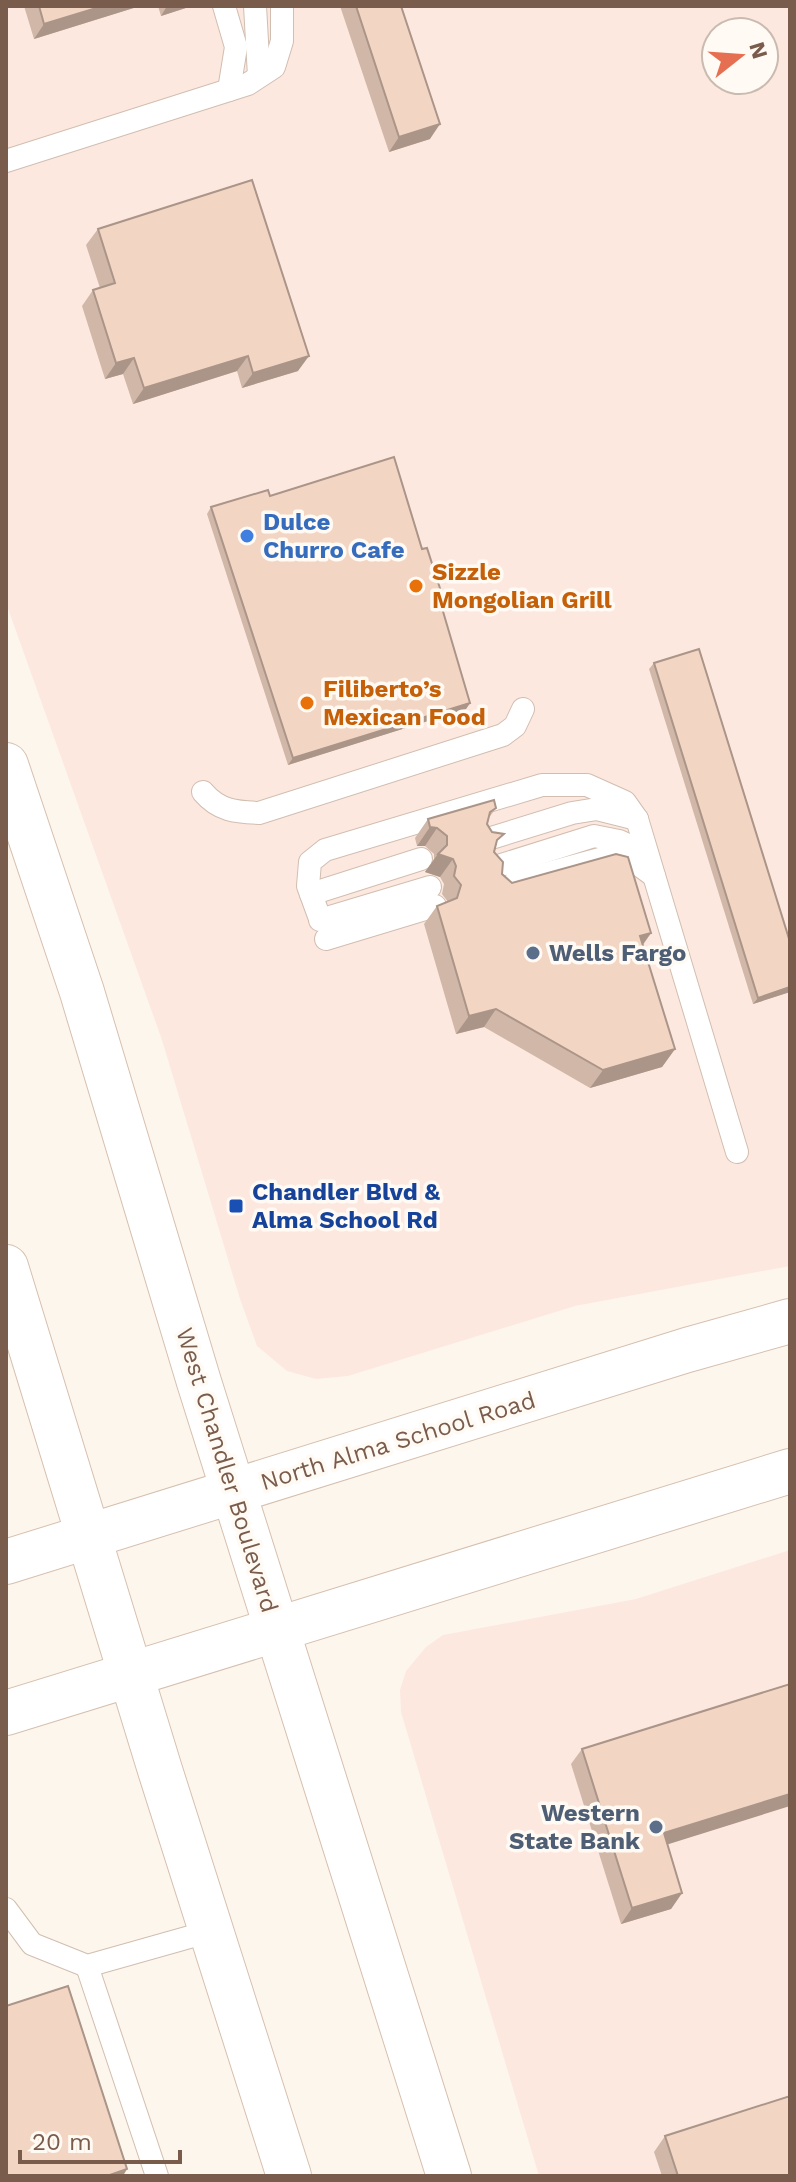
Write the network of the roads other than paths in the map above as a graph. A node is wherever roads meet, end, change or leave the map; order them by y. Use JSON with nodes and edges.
{"nodes":[{"id":1,"x":224,"y":6,"type":"edge"},
{"id":2,"x":255,"y":6,"type":"edge"},
{"id":3,"x":282,"y":6,"type":"edge"},
{"id":4,"x":259,"y":76,"type":"junction"},
{"id":5,"x":229,"y":90,"type":"junction"},
{"id":6,"x":6,"y":161,"type":"edge"},
{"id":7,"x":523,"y":709,"type":"dead end"},
{"id":8,"x":6,"y":765,"type":"edge"},
{"id":9,"x":203,"y":792,"type":"dead end"},
{"id":10,"x":637,"y":819,"type":"junction"},
{"id":11,"x":488,"y":839,"type":"edge"},
{"id":12,"x":647,"y":854,"type":"junction"},
{"id":13,"x":421,"y":859,"type":"dead end"},
{"id":14,"x":654,"y":876,"type":"junction"},
{"id":15,"x":311,"y":894,"type":"junction"},
{"id":16,"x":432,"y":896,"type":"dead end"},
{"id":17,"x":737,"y":1152,"type":"dead end"},
{"id":18,"x":6,"y":1267,"type":"edge"},
{"id":19,"x":790,"y":1321,"type":"edge"},
{"id":20,"x":790,"y":1471,"type":"edge"},
{"id":21,"x":234,"y":1492,"type":"junction"},
{"id":22,"x":87,"y":1536,"type":"junction"},
{"id":23,"x":6,"y":1562,"type":"edge"},
{"id":24,"x":276,"y":1628,"type":"junction"},
{"id":25,"x":130,"y":1673,"type":"junction"},
{"id":26,"x":6,"y":1713,"type":"edge"},
{"id":27,"x":6,"y":1909,"type":"edge"},
{"id":28,"x":211,"y":1931,"type":"junction"},
{"id":29,"x":87,"y":1966,"type":"junction"},
{"id":30,"x":157,"y":2176,"type":"edge"},
{"id":31,"x":289,"y":2176,"type":"edge"},
{"id":32,"x":449,"y":2176,"type":"edge"}],
"edges":[{"from":1,"to":5,"type":"lane"},
{"from":2,"to":4,"type":"lane"},
{"from":3,"to":4,"type":"lane"},
{"from":4,"to":5,"type":"lane"},
{"from":5,"to":6,"type":"lane"},
{"from":7,"to":9,"type":"lane"},
{"from":8,"to":21,"type":"main road","name":"West Chandler Boulevard"},
{"from":10,"to":11,"type":"lane"},
{"from":10,"to":12,"type":"lane"},
{"from":10,"to":15,"type":"lane"},
{"from":12,"to":14,"type":"lane"},
{"from":12,"to":14,"type":"lane"},
{"from":13,"to":15,"type":"lane"},
{"from":14,"to":17,"type":"lane"},
{"from":15,"to":16,"type":"lane"},
{"from":18,"to":22,"type":"main road"},
{"from":19,"to":21,"type":"main road","name":"North Alma School Road"},
{"from":20,"to":24,"type":"main road"},
{"from":21,"to":22,"type":"main road","name":"North Alma School Road"},
{"from":21,"to":24,"type":"main road","name":"West Chandler Boulevard"},
{"from":22,"to":23,"type":"main road","name":"North Alma School Road"},
{"from":22,"to":25,"type":"main road"},
{"from":24,"to":25,"type":"main road"},
{"from":24,"to":32,"type":"main road","name":"West Chandler Boulevard"},
{"from":25,"to":26,"type":"main road"},
{"from":25,"to":28,"type":"main road"},
{"from":27,"to":29,"type":"lane"},
{"from":28,"to":29,"type":"lane"},
{"from":28,"to":31,"type":"main road"},
{"from":29,"to":30,"type":"lane"}]}
